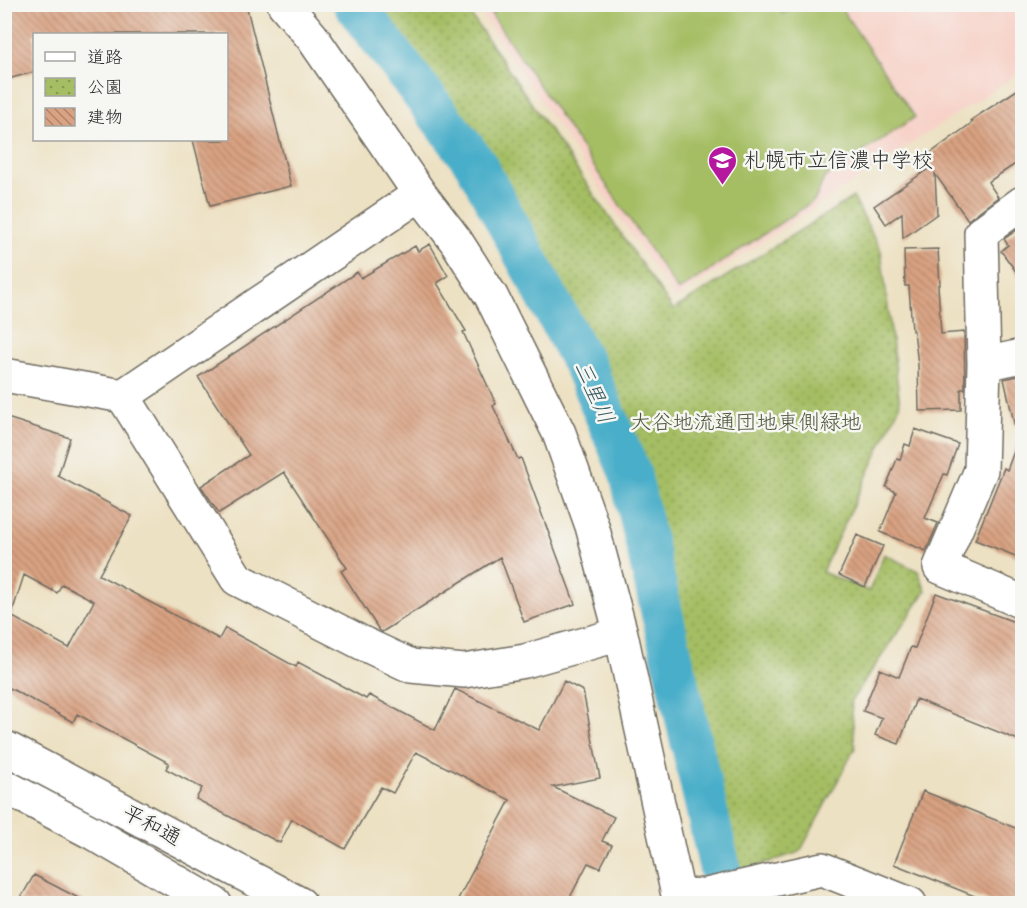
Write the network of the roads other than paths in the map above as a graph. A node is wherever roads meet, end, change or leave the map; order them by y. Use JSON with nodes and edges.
{"nodes":[{"id":1,"x":284,"y":4,"type":"edge"},
{"id":2,"x":420,"y":194,"type":"junction"},
{"id":3,"x":1023,"y":203,"type":"edge"},
{"id":4,"x":1023,"y":356,"type":"edge"},
{"id":5,"x":984,"y":364,"type":"junction"},
{"id":6,"x":4,"y":375,"type":"edge"},
{"id":7,"x":123,"y":396,"type":"junction"},
{"id":8,"x":1023,"y":602,"type":"edge"},
{"id":9,"x":621,"y":634,"type":"junction"},
{"id":10,"x":4,"y":747,"type":"edge"},
{"id":11,"x":4,"y":786,"type":"edge"},
{"id":12,"x":689,"y":898,"type":"edge"},
{"id":13,"x":288,"y":901,"type":"edge"},
{"id":14,"x":215,"y":903,"type":"edge"},
{"id":15,"x":910,"y":903,"type":"edge"}],
"edges":[{"from":1,"to":2,"type":"street"},
{"from":2,"to":7,"type":"street"},
{"from":2,"to":9,"type":"street"},
{"from":3,"to":5,"type":"street"},
{"from":4,"to":5,"type":"street"},
{"from":5,"to":8,"type":"street"},
{"from":6,"to":7,"type":"street"},
{"from":7,"to":9,"type":"street"},
{"from":9,"to":12,"type":"street"},
{"from":10,"to":13,"type":"street","name":"平和通"},
{"from":11,"to":14,"type":"street","name":"平和通"},
{"from":12,"to":15,"type":"street"}]}
